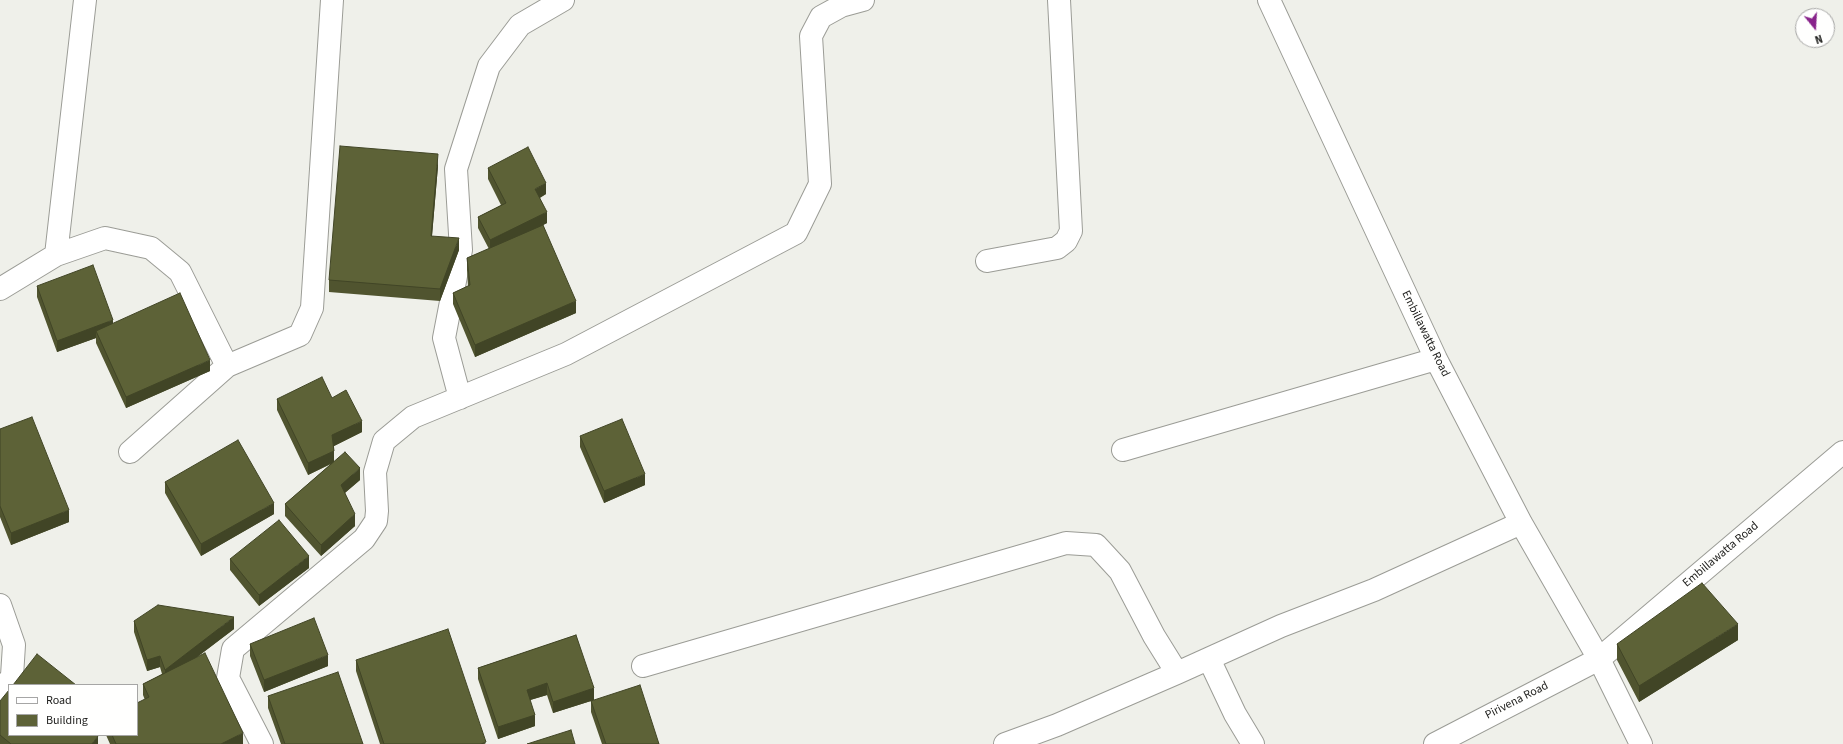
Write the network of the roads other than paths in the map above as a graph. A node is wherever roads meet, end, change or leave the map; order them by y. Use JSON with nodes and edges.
{"nodes":[{"id":1,"x":85,"y":0,"type":"edge"},
{"id":2,"x":332,"y":0,"type":"edge"},
{"id":3,"x":563,"y":0,"type":"edge"},
{"id":4,"x":863,"y":0,"type":"edge"},
{"id":5,"x":1059,"y":0,"type":"edge"},
{"id":6,"x":1269,"y":0,"type":"edge"},
{"id":7,"x":56,"y":255,"type":"junction"},
{"id":8,"x":987,"y":261,"type":"dead end"},
{"id":9,"x":0,"y":289,"type":"edge"},
{"id":10,"x":1436,"y":359,"type":"junction"},
{"id":11,"x":227,"y":366,"type":"junction"},
{"id":12,"x":460,"y":398,"type":"junction"},
{"id":13,"x":1123,"y":450,"type":"dead end"},
{"id":14,"x":130,"y":452,"type":"dead end"},
{"id":15,"x":1843,"y":452,"type":"edge"},
{"id":16,"x":1521,"y":523,"type":"junction"},
{"id":17,"x":0,"y":605,"type":"edge"},
{"id":18,"x":1209,"y":659,"type":"junction"},
{"id":19,"x":1599,"y":659,"type":"junction"},
{"id":20,"x":643,"y":666,"type":"dead end"},
{"id":21,"x":1177,"y":673,"type":"junction"},
{"id":22,"x":0,"y":694,"type":"edge"},
{"id":23,"x":262,"y":744,"type":"edge"},
{"id":24,"x":1004,"y":744,"type":"edge"},
{"id":25,"x":1253,"y":744,"type":"edge"},
{"id":26,"x":1435,"y":744,"type":"edge"},
{"id":27,"x":1641,"y":744,"type":"edge"}],
"edges":[{"from":1,"to":7,"type":"street"},
{"from":2,"to":11,"type":"street"},
{"from":3,"to":12,"type":"street"},
{"from":4,"to":12,"type":"street"},
{"from":5,"to":8,"type":"street"},
{"from":6,"to":10,"type":"street","name":"Embillawatta Road"},
{"from":7,"to":9,"type":"street"},
{"from":7,"to":11,"type":"street"},
{"from":10,"to":13,"type":"street"},
{"from":10,"to":16,"type":"street","name":"Embillawatta Road"},
{"from":11,"to":14,"type":"street"},
{"from":12,"to":23,"type":"street"},
{"from":15,"to":19,"type":"street","name":"Embillawatta Road"},
{"from":16,"to":18,"type":"street"},
{"from":16,"to":19,"type":"street","name":"Embillawatta Road"},
{"from":17,"to":22,"type":"street"},
{"from":18,"to":21,"type":"street"},
{"from":18,"to":25,"type":"street"},
{"from":19,"to":26,"type":"street","name":"Pirivena Road"},
{"from":19,"to":27,"type":"street","name":"Embillawatta Road"},
{"from":20,"to":21,"type":"street"},
{"from":21,"to":24,"type":"street"}]}
